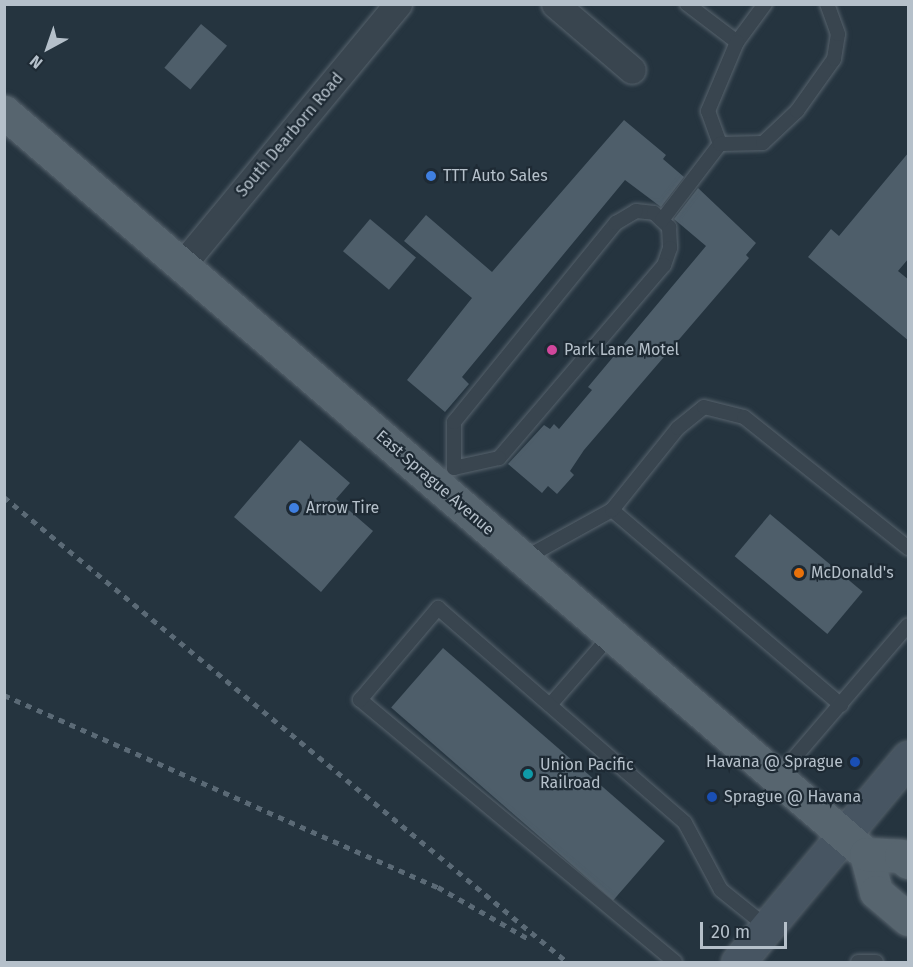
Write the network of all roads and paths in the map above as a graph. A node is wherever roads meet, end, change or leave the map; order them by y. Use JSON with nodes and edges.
{"nodes":[{"id":1,"x":398,"y":4,"type":"edge"},
{"id":2,"x":555,"y":4,"type":"edge"},
{"id":3,"x":687,"y":4,"type":"edge"},
{"id":4,"x":765,"y":4,"type":"edge"},
{"id":5,"x":827,"y":4,"type":"edge"},
{"id":6,"x":737,"y":42,"type":"junction"},
{"id":7,"x":632,"y":70,"type":"dead end"},
{"id":8,"x":4,"y":112,"type":"edge"},
{"id":9,"x":720,"y":144,"type":"junction"},
{"id":10,"x":662,"y":220,"type":"junction"},
{"id":11,"x":182,"y":265,"type":"junction"},
{"id":12,"x":446,"y":478,"type":"junction"},
{"id":13,"x":612,"y":510,"type":"junction"},
{"id":14,"x":909,"y":548,"type":"edge"},
{"id":15,"x":523,"y":559,"type":"junction"},
{"id":16,"x":909,"y":625,"type":"edge"},
{"id":17,"x":611,"y":635,"type":"junction"},
{"id":18,"x":550,"y":705,"type":"junction"},
{"id":19,"x":841,"y":705,"type":"junction"},
{"id":20,"x":909,"y":758,"type":"edge"},
{"id":21,"x":777,"y":778,"type":"junction"},
{"id":22,"x":855,"y":844,"type":"junction"},
{"id":23,"x":909,"y":862,"type":"edge"},
{"id":24,"x":909,"y":919,"type":"edge"},
{"id":25,"x":767,"y":927,"type":"junction"},
{"id":26,"x":675,"y":963,"type":"edge"},
{"id":27,"x":738,"y":963,"type":"edge"},
{"id":28,"x":858,"y":963,"type":"edge"},
{"id":29,"x":876,"y":963,"type":"edge"}],
"edges":[{"from":1,"to":11,"type":"street","name":"South Dearborn Road"},
{"from":2,"to":7,"type":"street"},
{"from":3,"to":6,"type":"lane"},
{"from":4,"to":6,"type":"lane"},
{"from":5,"to":9,"type":"lane"},
{"from":6,"to":9,"type":"lane"},
{"from":8,"to":11,"type":"main road","name":"East Sprague Avenue"},
{"from":9,"to":10,"type":"lane"},
{"from":10,"to":12,"type":"lane"},
{"from":10,"to":12,"type":"lane"},
{"from":11,"to":12,"type":"main road","name":"East Sprague Avenue"},
{"from":12,"to":15,"type":"main road","name":"East Sprague Avenue"},
{"from":13,"to":14,"type":"lane"},
{"from":13,"to":15,"type":"lane"},
{"from":13,"to":19,"type":"lane"},
{"from":15,"to":17,"type":"main road","name":"East Sprague Avenue"},
{"from":16,"to":19,"type":"lane"},
{"from":17,"to":18,"type":"lane"},
{"from":17,"to":21,"type":"main road","name":"East Sprague Avenue"},
{"from":18,"to":25,"type":"lane"},
{"from":18,"to":26,"type":"lane"},
{"from":19,"to":21,"type":"lane"},
{"from":20,"to":22,"type":"street"},
{"from":21,"to":22,"type":"main road","name":"East Sprague Avenue"},
{"from":22,"to":23,"type":"main road"},
{"from":22,"to":24,"type":"main road"},
{"from":22,"to":25,"type":"street"},
{"from":25,"to":27,"type":"street"},
{"from":28,"to":29,"type":"lane"}]}
